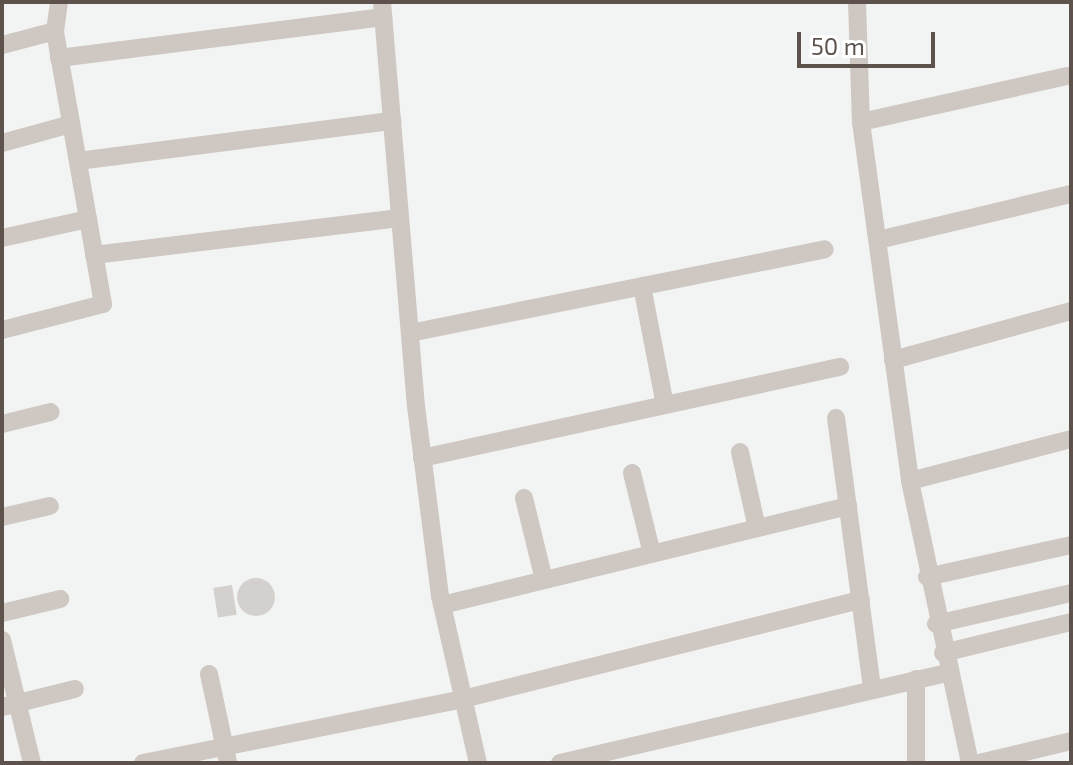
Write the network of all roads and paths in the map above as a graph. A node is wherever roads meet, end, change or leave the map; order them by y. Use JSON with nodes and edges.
{"nodes":[{"id":1,"x":59,"y":2,"type":"edge"},
{"id":2,"x":857,"y":2,"type":"edge"},
{"id":3,"x":383,"y":9,"type":"edge"},
{"id":4,"x":55,"y":31,"type":"junction"},
{"id":5,"x":2,"y":45,"type":"edge"},
{"id":6,"x":59,"y":58,"type":"junction"},
{"id":7,"x":1067,"y":76,"type":"dead end"},
{"id":8,"x":392,"y":121,"type":"junction"},
{"id":9,"x":861,"y":122,"type":"junction"},
{"id":10,"x":71,"y":124,"type":"junction"},
{"id":11,"x":2,"y":143,"type":"edge"},
{"id":12,"x":78,"y":161,"type":"junction"},
{"id":13,"x":1071,"y":194,"type":"edge"},
{"id":14,"x":400,"y":218,"type":"junction"},
{"id":15,"x":88,"y":219,"type":"junction"},
{"id":16,"x":2,"y":238,"type":"edge"},
{"id":17,"x":878,"y":240,"type":"junction"},
{"id":18,"x":825,"y":249,"type":"dead end"},
{"id":19,"x":94,"y":255,"type":"junction"},
{"id":20,"x":642,"y":286,"type":"junction"},
{"id":21,"x":1071,"y":311,"type":"edge"},
{"id":22,"x":2,"y":330,"type":"edge"},
{"id":23,"x":410,"y":333,"type":"junction"},
{"id":24,"x":893,"y":360,"type":"junction"},
{"id":25,"x":840,"y":367,"type":"dead end"},
{"id":26,"x":665,"y":405,"type":"junction"},
{"id":27,"x":51,"y":412,"type":"dead end"},
{"id":28,"x":836,"y":418,"type":"dead end"},
{"id":29,"x":2,"y":424,"type":"edge"},
{"id":30,"x":1071,"y":439,"type":"edge"},
{"id":31,"x":740,"y":452,"type":"dead end"},
{"id":32,"x":422,"y":458,"type":"junction"},
{"id":33,"x":632,"y":473,"type":"dead end"},
{"id":34,"x":910,"y":481,"type":"junction"},
{"id":35,"x":524,"y":498,"type":"dead end"},
{"id":36,"x":50,"y":506,"type":"dead end"},
{"id":37,"x":848,"y":506,"type":"junction"},
{"id":38,"x":2,"y":517,"type":"edge"},
{"id":39,"x":757,"y":528,"type":"junction"},
{"id":40,"x":1071,"y":545,"type":"edge"},
{"id":41,"x":652,"y":554,"type":"junction"},
{"id":42,"x":927,"y":577,"type":"junction"},
{"id":43,"x":544,"y":580,"type":"junction"},
{"id":44,"x":1071,"y":593,"type":"edge"},
{"id":45,"x":60,"y":599,"type":"dead end"},
{"id":46,"x":861,"y":600,"type":"junction"},
{"id":47,"x":442,"y":605,"type":"junction"},
{"id":48,"x":2,"y":613,"type":"edge"},
{"id":49,"x":1071,"y":622,"type":"edge"},
{"id":50,"x":936,"y":624,"type":"junction"},
{"id":51,"x":2,"y":640,"type":"edge"},
{"id":52,"x":943,"y":653,"type":"junction"},
{"id":53,"x":947,"y":673,"type":"junction"},
{"id":54,"x":209,"y":674,"type":"dead end"},
{"id":55,"x":916,"y":679,"type":"junction"},
{"id":56,"x":872,"y":688,"type":"junction"},
{"id":57,"x":75,"y":689,"type":"dead end"},
{"id":58,"x":463,"y":699,"type":"junction"},
{"id":59,"x":10,"y":705,"type":"edge"},
{"id":60,"x":1071,"y":741,"type":"edge"},
{"id":61,"x":223,"y":742,"type":"junction"},
{"id":62,"x":32,"y":763,"type":"edge"},
{"id":63,"x":143,"y":763,"type":"edge"},
{"id":64,"x":228,"y":763,"type":"edge"},
{"id":65,"x":478,"y":763,"type":"edge"},
{"id":66,"x":560,"y":763,"type":"edge"},
{"id":67,"x":916,"y":763,"type":"edge"},
{"id":68,"x":970,"y":763,"type":"edge"},
{"id":69,"x":979,"y":763,"type":"edge"}],
"edges":[{"from":1,"to":4,"type":"street"},
{"from":2,"to":9,"type":"street"},
{"from":3,"to":6,"type":"street"},
{"from":3,"to":8,"type":"street"},
{"from":4,"to":5,"type":"street"},
{"from":4,"to":6,"type":"street"},
{"from":6,"to":10,"type":"street"},
{"from":7,"to":9,"type":"street"},
{"from":8,"to":12,"type":"street"},
{"from":8,"to":14,"type":"street"},
{"from":9,"to":17,"type":"street"},
{"from":10,"to":11,"type":"street"},
{"from":10,"to":12,"type":"street"},
{"from":12,"to":15,"type":"street"},
{"from":13,"to":17,"type":"street"},
{"from":14,"to":19,"type":"street"},
{"from":14,"to":23,"type":"street"},
{"from":15,"to":16,"type":"street"},
{"from":15,"to":19,"type":"street"},
{"from":17,"to":24,"type":"street"},
{"from":18,"to":20,"type":"street"},
{"from":19,"to":22,"type":"street"},
{"from":20,"to":23,"type":"street"},
{"from":20,"to":26,"type":"street"},
{"from":21,"to":24,"type":"street"},
{"from":23,"to":32,"type":"street"},
{"from":24,"to":34,"type":"street"},
{"from":25,"to":26,"type":"street"},
{"from":26,"to":32,"type":"street"},
{"from":27,"to":29,"type":"street"},
{"from":28,"to":37,"type":"street"},
{"from":30,"to":34,"type":"street"},
{"from":31,"to":39,"type":"street"},
{"from":32,"to":47,"type":"street"},
{"from":33,"to":41,"type":"street"},
{"from":34,"to":42,"type":"street"},
{"from":35,"to":43,"type":"street"},
{"from":36,"to":38,"type":"street"},
{"from":37,"to":39,"type":"street"},
{"from":37,"to":46,"type":"street"},
{"from":39,"to":41,"type":"street"},
{"from":40,"to":42,"type":"street"},
{"from":41,"to":43,"type":"street"},
{"from":42,"to":50,"type":"street"},
{"from":43,"to":47,"type":"street"},
{"from":44,"to":50,"type":"street"},
{"from":45,"to":48,"type":"street"},
{"from":46,"to":56,"type":"street"},
{"from":46,"to":58,"type":"street"},
{"from":47,"to":58,"type":"street"},
{"from":49,"to":52,"type":"street"},
{"from":50,"to":52,"type":"street"},
{"from":51,"to":59,"type":"street"},
{"from":52,"to":53,"type":"street"},
{"from":53,"to":55,"type":"street"},
{"from":53,"to":68,"type":"street"},
{"from":54,"to":61,"type":"street"},
{"from":55,"to":56,"type":"street"},
{"from":55,"to":67,"type":"street"},
{"from":56,"to":66,"type":"street"},
{"from":57,"to":59,"type":"street"},
{"from":58,"to":61,"type":"street"},
{"from":58,"to":65,"type":"street"},
{"from":59,"to":62,"type":"street"},
{"from":60,"to":69,"type":"street"},
{"from":61,"to":63,"type":"street"},
{"from":61,"to":64,"type":"street"}]}
